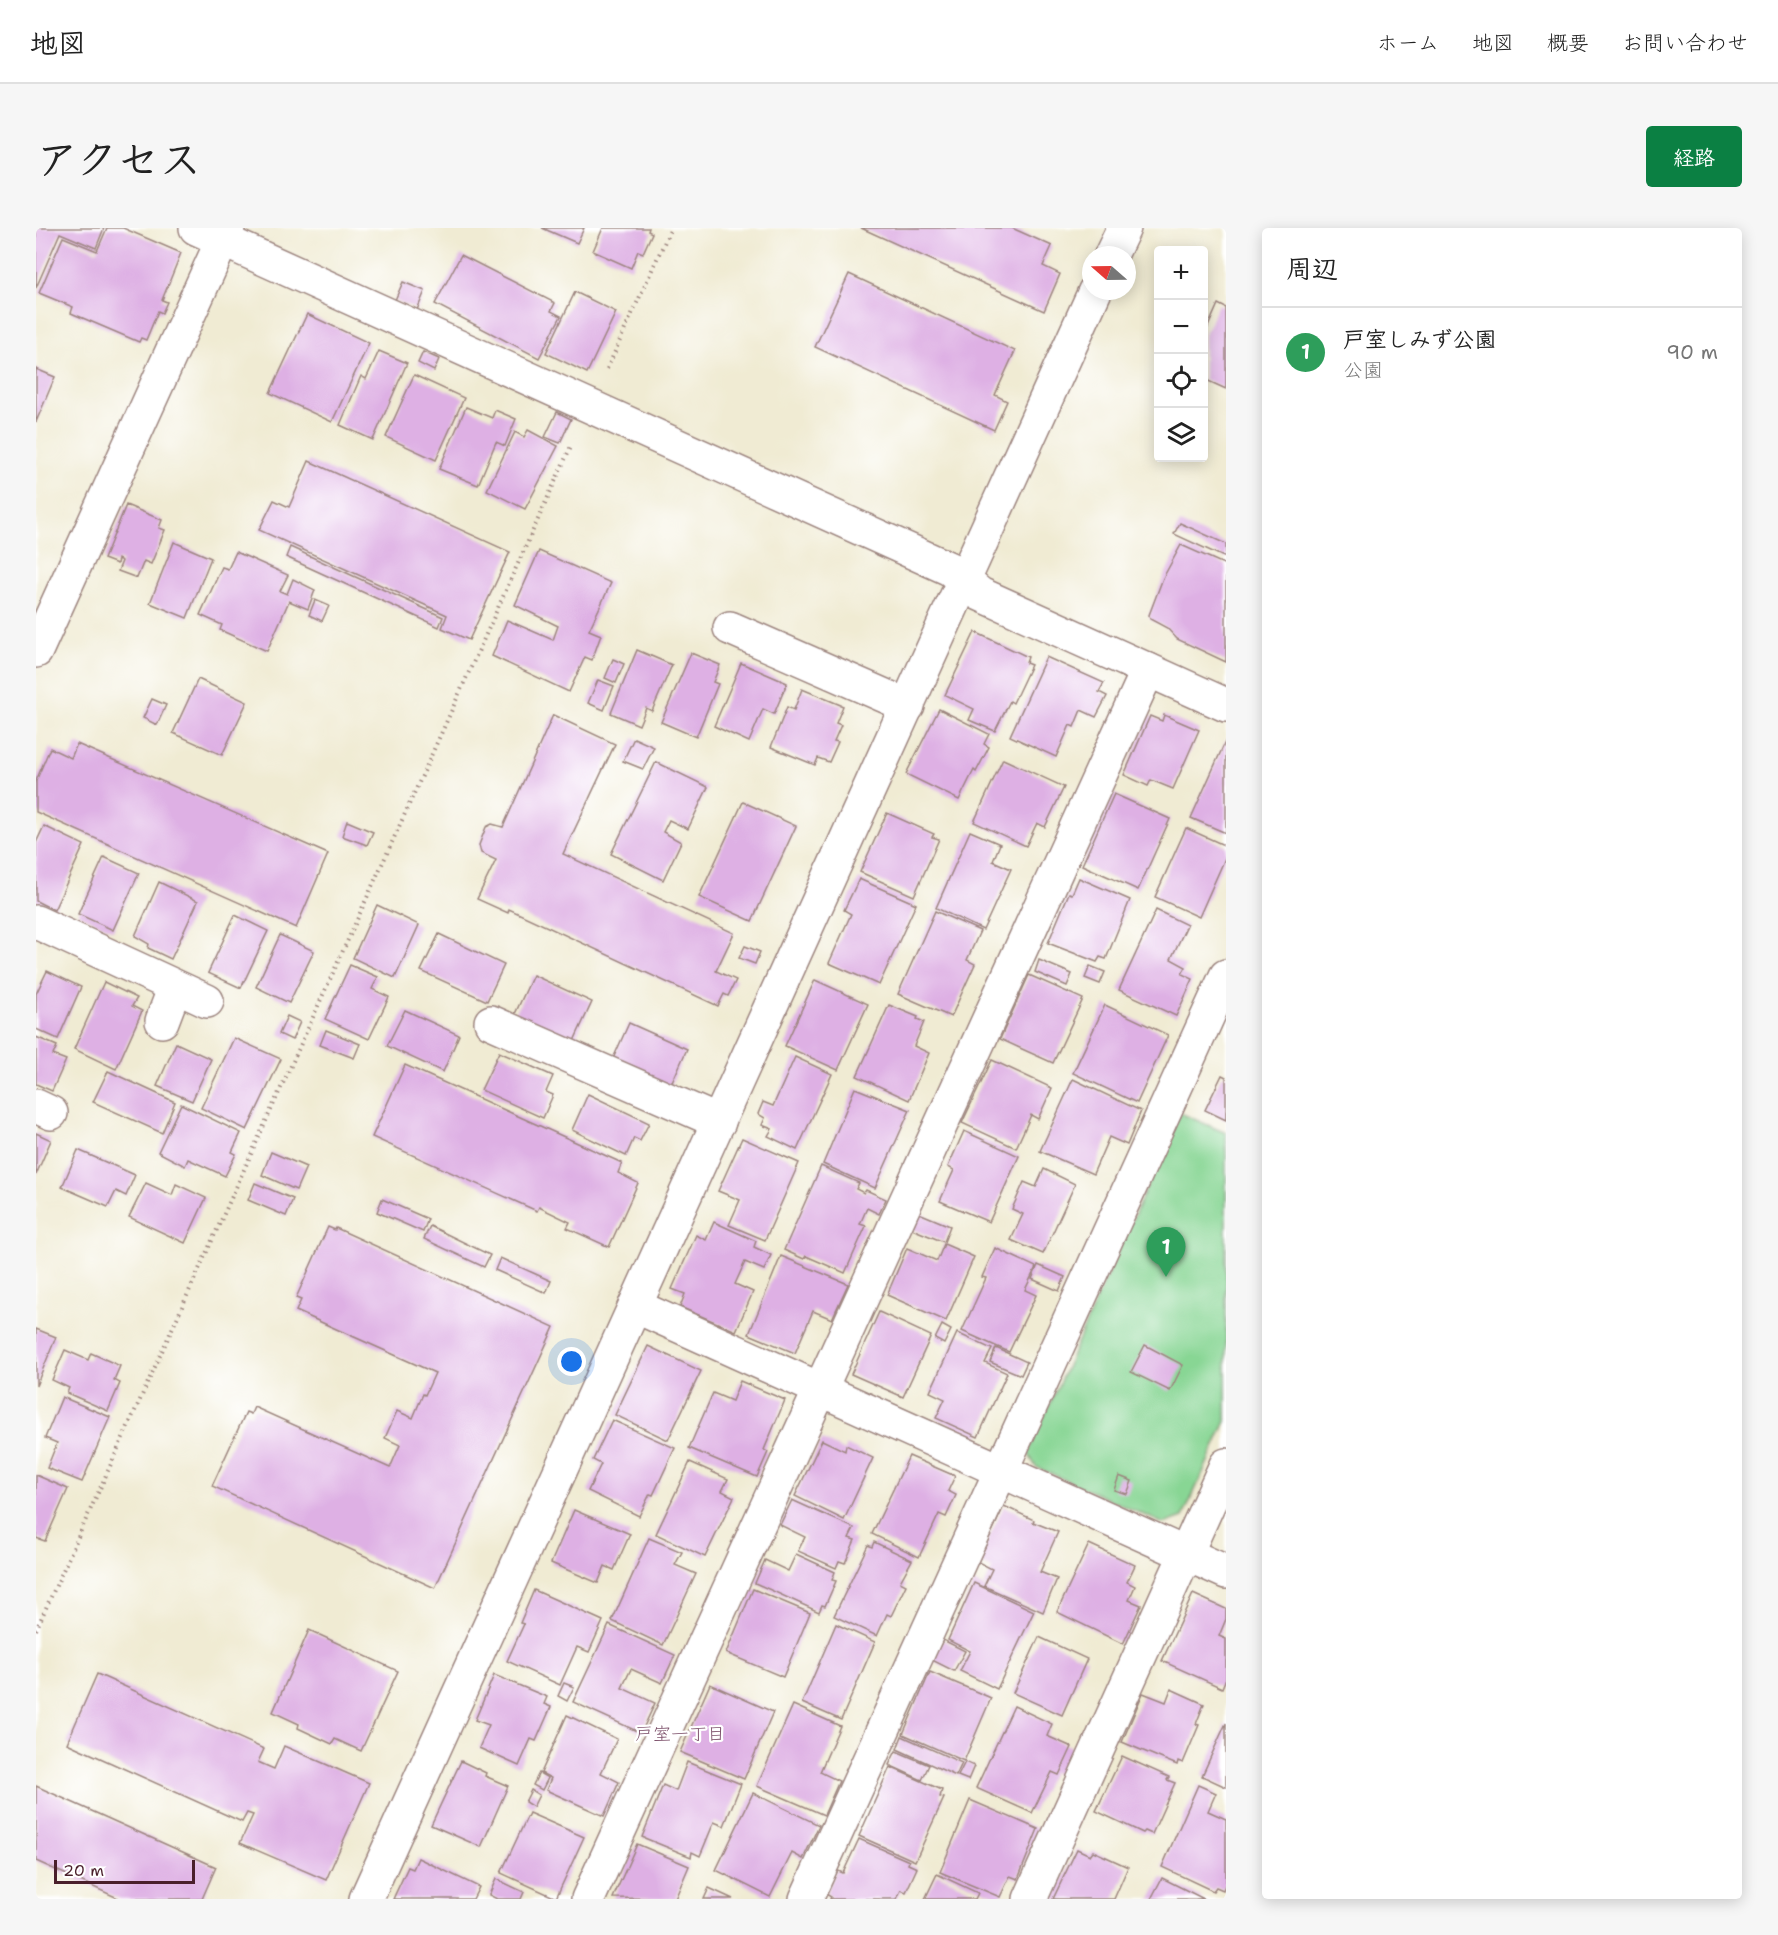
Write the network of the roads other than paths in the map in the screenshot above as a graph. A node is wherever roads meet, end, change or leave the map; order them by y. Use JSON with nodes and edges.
{"nodes":[{"id":1,"x":1124,"y":228,"type":"edge"},
{"id":2,"x":215,"y":232,"type":"edge"},
{"id":3,"x":1115,"y":246,"type":"edge"},
{"id":4,"x":1091,"y":300,"type":"edge"},
{"id":5,"x":964,"y":581,"type":"junction"},
{"id":6,"x":730,"y":628,"type":"dead end"},
{"id":7,"x":36,"y":651,"type":"edge"},
{"id":8,"x":1148,"y":670,"type":"junction"},
{"id":9,"x":908,"y":705,"type":"junction"},
{"id":10,"x":1226,"y":705,"type":"edge"},
{"id":11,"x":36,"y":921,"type":"edge"},
{"id":12,"x":1226,"y":976,"type":"edge"},
{"id":13,"x":175,"y":987,"type":"junction"},
{"id":14,"x":207,"y":1001,"type":"dead end"},
{"id":15,"x":162,"y":1021,"type":"dead end"},
{"id":16,"x":491,"y":1022,"type":"dead end"},
{"id":17,"x":719,"y":1122,"type":"junction"},
{"id":18,"x":635,"y":1306,"type":"junction"},
{"id":19,"x":820,"y":1389,"type":"junction"},
{"id":20,"x":1226,"y":1465,"type":"edge"},
{"id":21,"x":1001,"y":1471,"type":"junction"},
{"id":22,"x":1186,"y":1554,"type":"junction"},
{"id":23,"x":1226,"y":1572,"type":"edge"},
{"id":24,"x":366,"y":1899,"type":"edge"},
{"id":25,"x":588,"y":1899,"type":"edge"},
{"id":26,"x":806,"y":1899,"type":"edge"},
{"id":27,"x":1030,"y":1899,"type":"edge"}],
"edges":[{"from":1,"to":3,"type":"street"},
{"from":2,"to":5,"type":"street"},
{"from":2,"to":7,"type":"street"},
{"from":4,"to":5,"type":"street"},
{"from":5,"to":8,"type":"street"},
{"from":5,"to":9,"type":"street"},
{"from":6,"to":9,"type":"street"},
{"from":8,"to":10,"type":"street"},
{"from":8,"to":19,"type":"street"},
{"from":9,"to":17,"type":"street"},
{"from":11,"to":13,"type":"street"},
{"from":12,"to":21,"type":"street"},
{"from":13,"to":14,"type":"street"},
{"from":13,"to":15,"type":"street"},
{"from":16,"to":17,"type":"street"},
{"from":17,"to":18,"type":"street"},
{"from":18,"to":19,"type":"street"},
{"from":18,"to":24,"type":"street"},
{"from":19,"to":21,"type":"street"},
{"from":19,"to":25,"type":"street"},
{"from":20,"to":22,"type":"street"},
{"from":21,"to":22,"type":"street"},
{"from":21,"to":26,"type":"street"},
{"from":22,"to":23,"type":"street"},
{"from":22,"to":27,"type":"street"}]}
